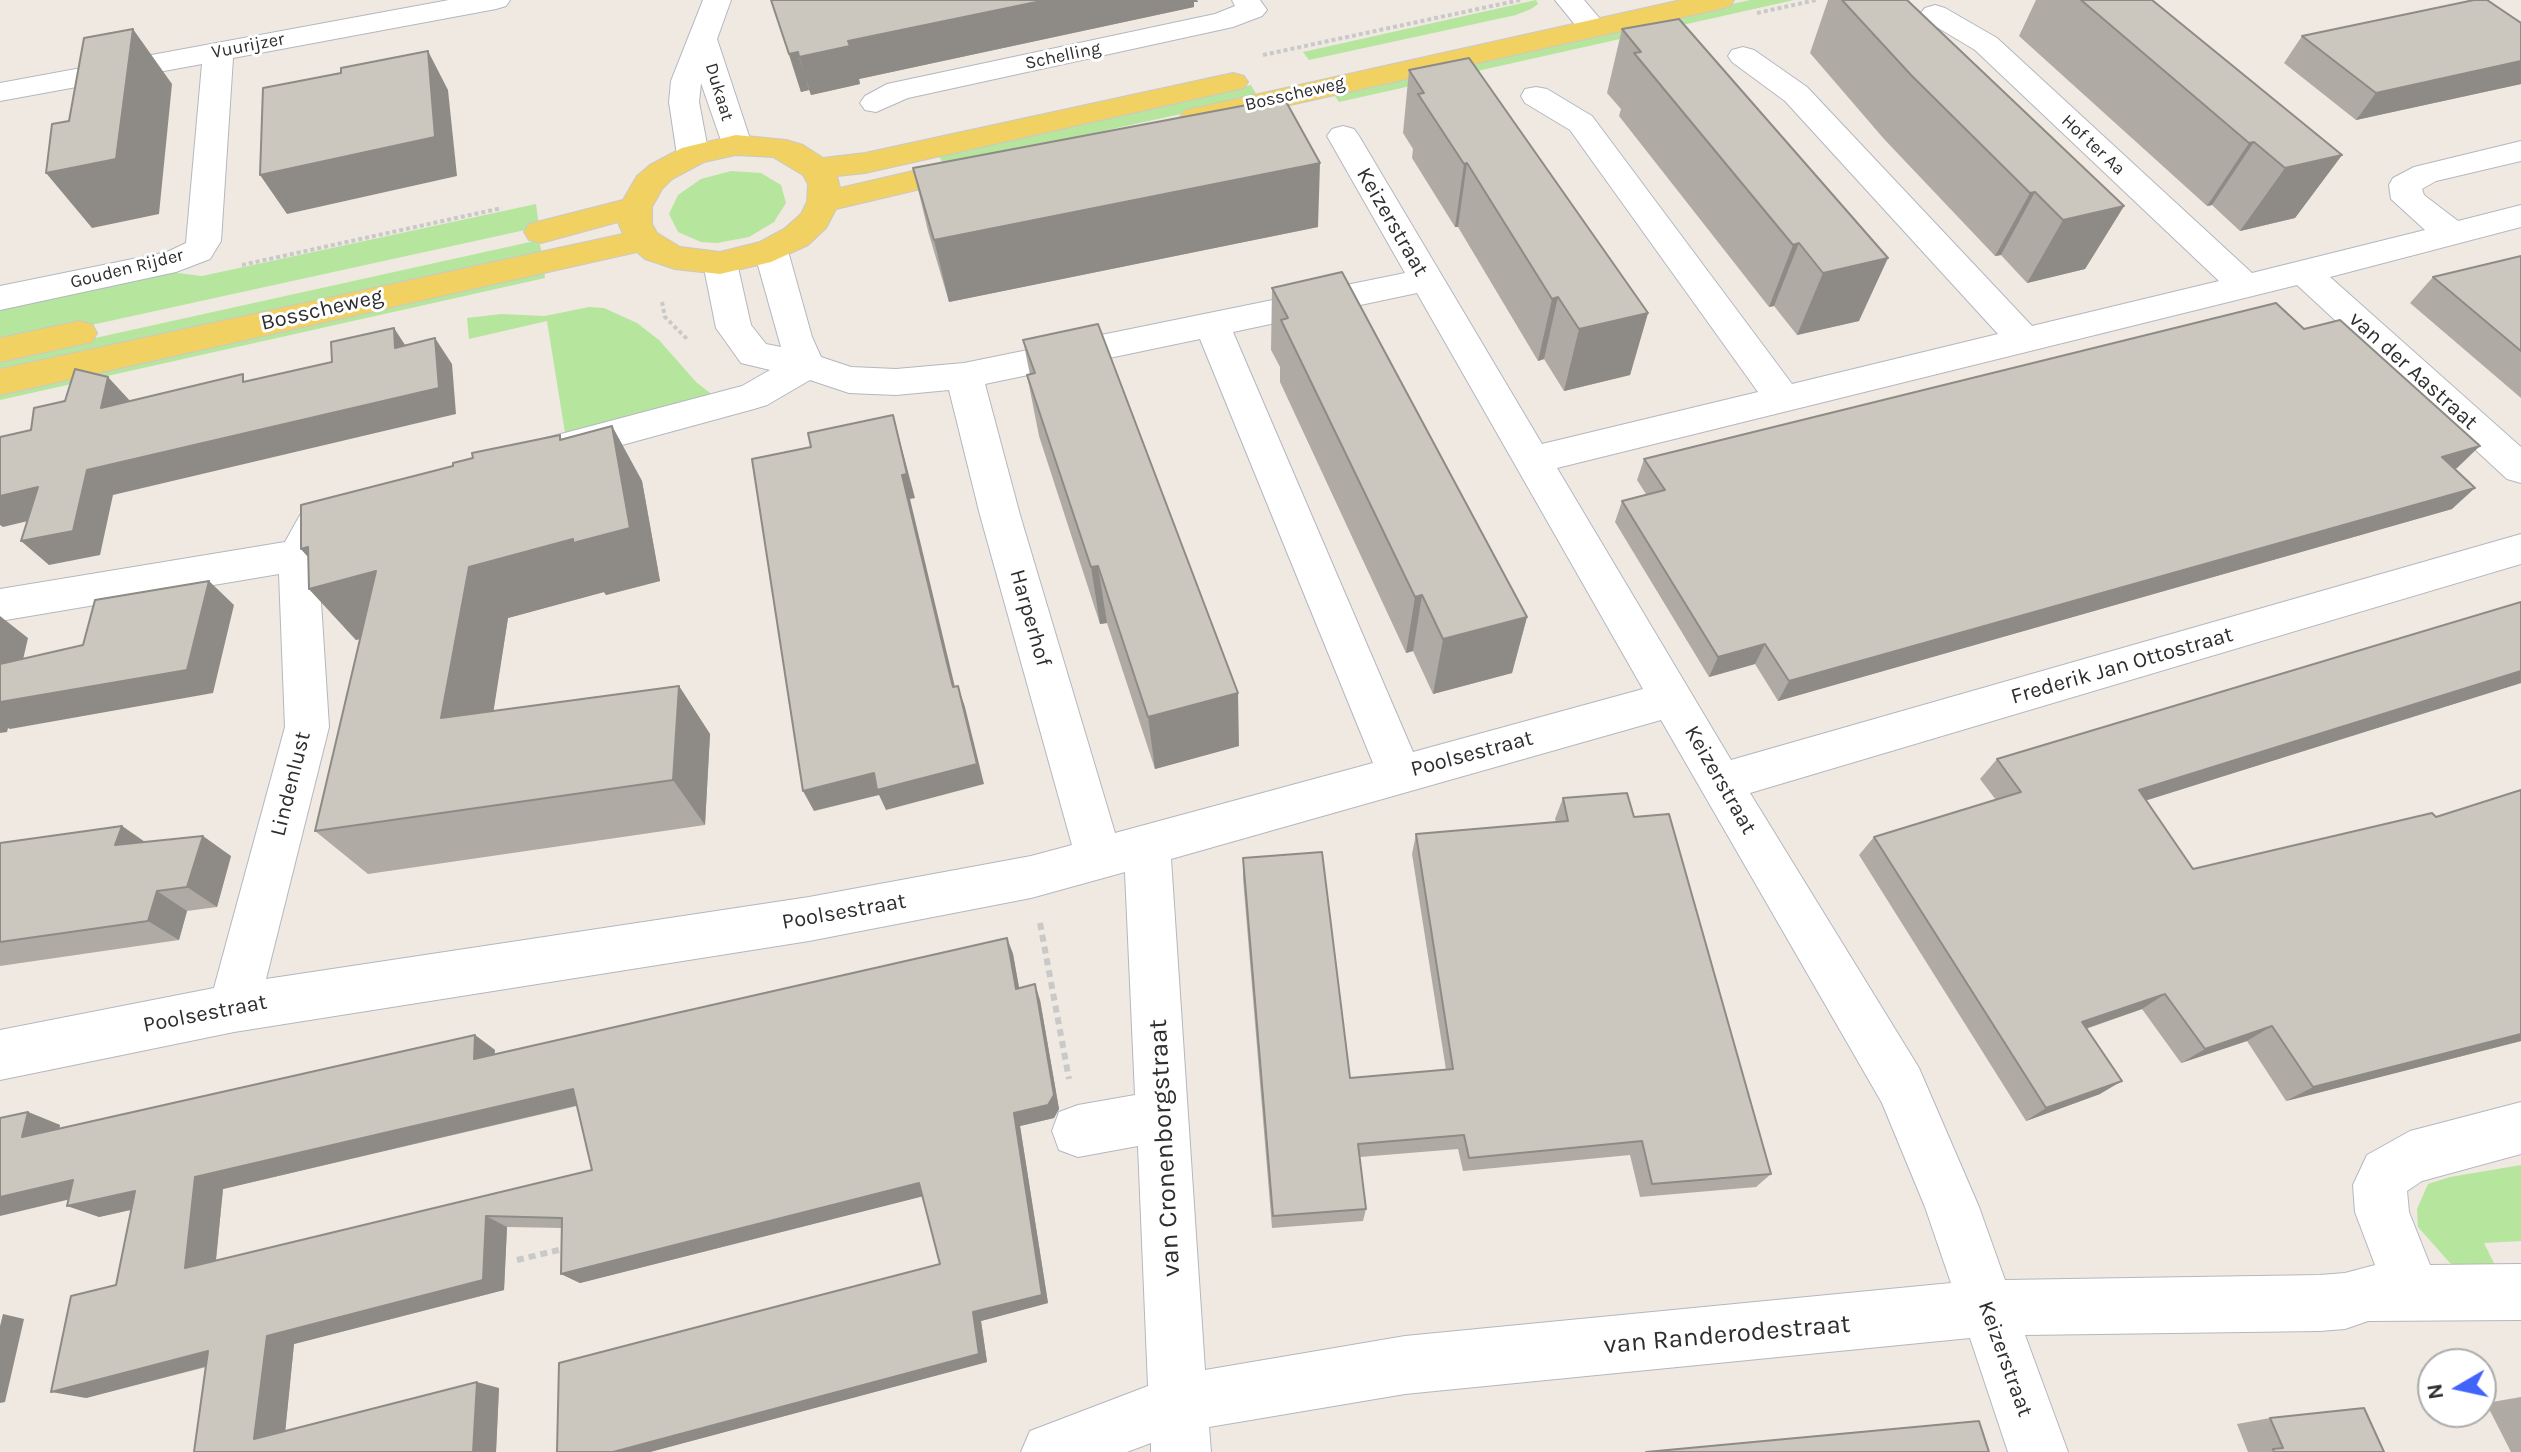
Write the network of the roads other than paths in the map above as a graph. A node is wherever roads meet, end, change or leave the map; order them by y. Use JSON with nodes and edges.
{"nodes":[{"id":1,"x":496,"y":0,"type":"edge"},
{"id":2,"x":717,"y":0,"type":"edge"},
{"id":3,"x":1612,"y":0,"type":"edge"},
{"id":4,"x":1720,"y":0,"type":"edge"},
{"id":5,"x":1249,"y":5,"type":"edge"},
{"id":6,"x":1578,"y":11,"type":"edge"},
{"id":7,"x":1935,"y":14,"type":"dead end"},
{"id":8,"x":702,"y":38,"type":"junction"},
{"id":9,"x":218,"y":52,"type":"junction"},
{"id":10,"x":1743,"y":56,"type":"dead end"},
{"id":11,"x":0,"y":92,"type":"edge"},
{"id":12,"x":1536,"y":96,"type":"dead end"},
{"id":13,"x":876,"y":103,"type":"dead end"},
{"id":14,"x":1343,"y":136,"type":"dead end"},
{"id":15,"x":736,"y":145,"type":"junction"},
{"id":16,"x":2521,"y":151,"type":"edge"},
{"id":17,"x":693,"y":155,"type":"junction"},
{"id":18,"x":817,"y":169,"type":"junction"},
{"id":19,"x":824,"y":202,"type":"junction"},
{"id":20,"x":2521,"y":216,"type":"edge"},
{"id":21,"x":639,"y":224,"type":"junction"},
{"id":22,"x":2451,"y":233,"type":"junction"},
{"id":23,"x":771,"y":251,"type":"junction"},
{"id":24,"x":720,"y":263,"type":"junction"},
{"id":25,"x":2304,"y":272,"type":"junction"},
{"id":26,"x":1425,"y":280,"type":"junction"},
{"id":27,"x":2244,"y":285,"type":"junction"},
{"id":28,"x":0,"y":298,"type":"edge"},
{"id":29,"x":1211,"y":323,"type":"junction"},
{"id":30,"x":2023,"y":339,"type":"junction"},
{"id":31,"x":0,"y":350,"type":"edge"},
{"id":32,"x":807,"y":366,"type":"junction"},
{"id":33,"x":964,"y":376,"type":"junction"},
{"id":34,"x":0,"y":382,"type":"edge"},
{"id":35,"x":1782,"y":398,"type":"junction"},
{"id":36,"x":542,"y":453,"type":"edge"},
{"id":37,"x":1534,"y":460,"type":"junction"},
{"id":38,"x":2521,"y":469,"type":"edge"},
{"id":39,"x":386,"y":506,"type":"edge"},
{"id":40,"x":2521,"y":549,"type":"edge"},
{"id":41,"x":298,"y":555,"type":"junction"},
{"id":42,"x":0,"y":605,"type":"edge"},
{"id":43,"x":1673,"y":699,"type":"junction"},
{"id":44,"x":1400,"y":774,"type":"junction"},
{"id":45,"x":1722,"y":782,"type":"junction"},
{"id":46,"x":1123,"y":852,"type":"junction"},
{"id":47,"x":234,"y":1008,"type":"junction"},
{"id":48,"x":0,"y":1055,"type":"edge"},
{"id":49,"x":1163,"y":1116,"type":"junction"},
{"id":50,"x":2521,"y":1128,"type":"edge"},
{"id":51,"x":1078,"y":1131,"type":"road end"},
{"id":52,"x":2413,"y":1292,"type":"junction"},
{"id":53,"x":2521,"y":1292,"type":"edge"},
{"id":54,"x":1986,"y":1308,"type":"junction"},
{"id":55,"x":1180,"y":1428,"type":"edge"},
{"id":56,"x":1051,"y":1452,"type":"edge"},
{"id":57,"x":2038,"y":1452,"type":"edge"}],
"edges":[{"from":1,"to":9,"type":"street","name":"Vuurijzer"},
{"from":2,"to":8,"type":"street","name":"Dukaat"},
{"from":3,"to":6,"type":"main road","name":"Bosscheweg"},
{"from":4,"to":6,"type":"main road","name":"Bosscheweg"},
{"from":5,"to":13,"type":"street","name":"Schelling"},
{"from":6,"to":18,"type":"main road","name":"Bosscheweg"},
{"from":6,"to":19,"type":"main road","name":"Bosscheweg"},
{"from":7,"to":27,"type":"street","name":"Hof ter Aa"},
{"from":8,"to":15,"type":"street","name":"Dukaat"},
{"from":8,"to":17,"type":"street","name":"Dukaat"},
{"from":9,"to":11,"type":"street","name":"Vuurijzer"},
{"from":9,"to":28,"type":"street","name":"Gouden Rijder"},
{"from":10,"to":30,"type":"street"},
{"from":12,"to":35,"type":"street"},
{"from":14,"to":26,"type":"street","name":"Keizerstraat"},
{"from":15,"to":17,"type":"main road"},
{"from":15,"to":18,"type":"main road"},
{"from":16,"to":22,"type":"street"},
{"from":17,"to":21,"type":"main road"},
{"from":18,"to":19,"type":"main road"},
{"from":19,"to":23,"type":"main road"},
{"from":20,"to":22,"type":"street"},
{"from":21,"to":24,"type":"main road"},
{"from":21,"to":31,"type":"main road","name":"Bosscheweg"},
{"from":21,"to":34,"type":"main road","name":"Bosscheweg"},
{"from":22,"to":25,"type":"street"},
{"from":23,"to":24,"type":"main road"},
{"from":23,"to":32,"type":"street"},
{"from":24,"to":32,"type":"street"},
{"from":25,"to":27,"type":"street"},
{"from":25,"to":38,"type":"street","name":"van der Aastraat"},
{"from":26,"to":29,"type":"street"},
{"from":26,"to":37,"type":"street","name":"Keizerstraat"},
{"from":27,"to":30,"type":"street"},
{"from":29,"to":33,"type":"street"},
{"from":29,"to":44,"type":"street"},
{"from":30,"to":35,"type":"street"},
{"from":32,"to":33,"type":"street"},
{"from":32,"to":36,"type":"street"},
{"from":33,"to":46,"type":"street","name":"Harperhof"},
{"from":35,"to":37,"type":"street"},
{"from":37,"to":43,"type":"street","name":"Keizerstraat"},
{"from":39,"to":41,"type":"street"},
{"from":40,"to":45,"type":"street","name":"Frederik Jan Ottostraat"},
{"from":41,"to":42,"type":"street"},
{"from":41,"to":47,"type":"street","name":"Lindenlust"},
{"from":43,"to":44,"type":"street","name":"Poolsestraat"},
{"from":43,"to":45,"type":"street","name":"Keizerstraat"},
{"from":44,"to":46,"type":"street","name":"Poolsestraat"},
{"from":45,"to":54,"type":"street","name":"Keizerstraat"},
{"from":46,"to":47,"type":"street","name":"Poolsestraat"},
{"from":46,"to":49,"type":"street","name":"van Cronenborgstraat"},
{"from":47,"to":48,"type":"street","name":"Poolsestraat"},
{"from":49,"to":51,"type":"street"},
{"from":49,"to":55,"type":"street","name":"van Cronenborgstraat"},
{"from":50,"to":52,"type":"street"},
{"from":52,"to":53,"type":"street","name":"van Randerodestraat"},
{"from":52,"to":54,"type":"street","name":"van Randerodestraat"},
{"from":54,"to":55,"type":"street","name":"van Randerodestraat"},
{"from":54,"to":57,"type":"street","name":"Keizerstraat"},
{"from":55,"to":56,"type":"street","name":"van Randerodestraat"}]}
